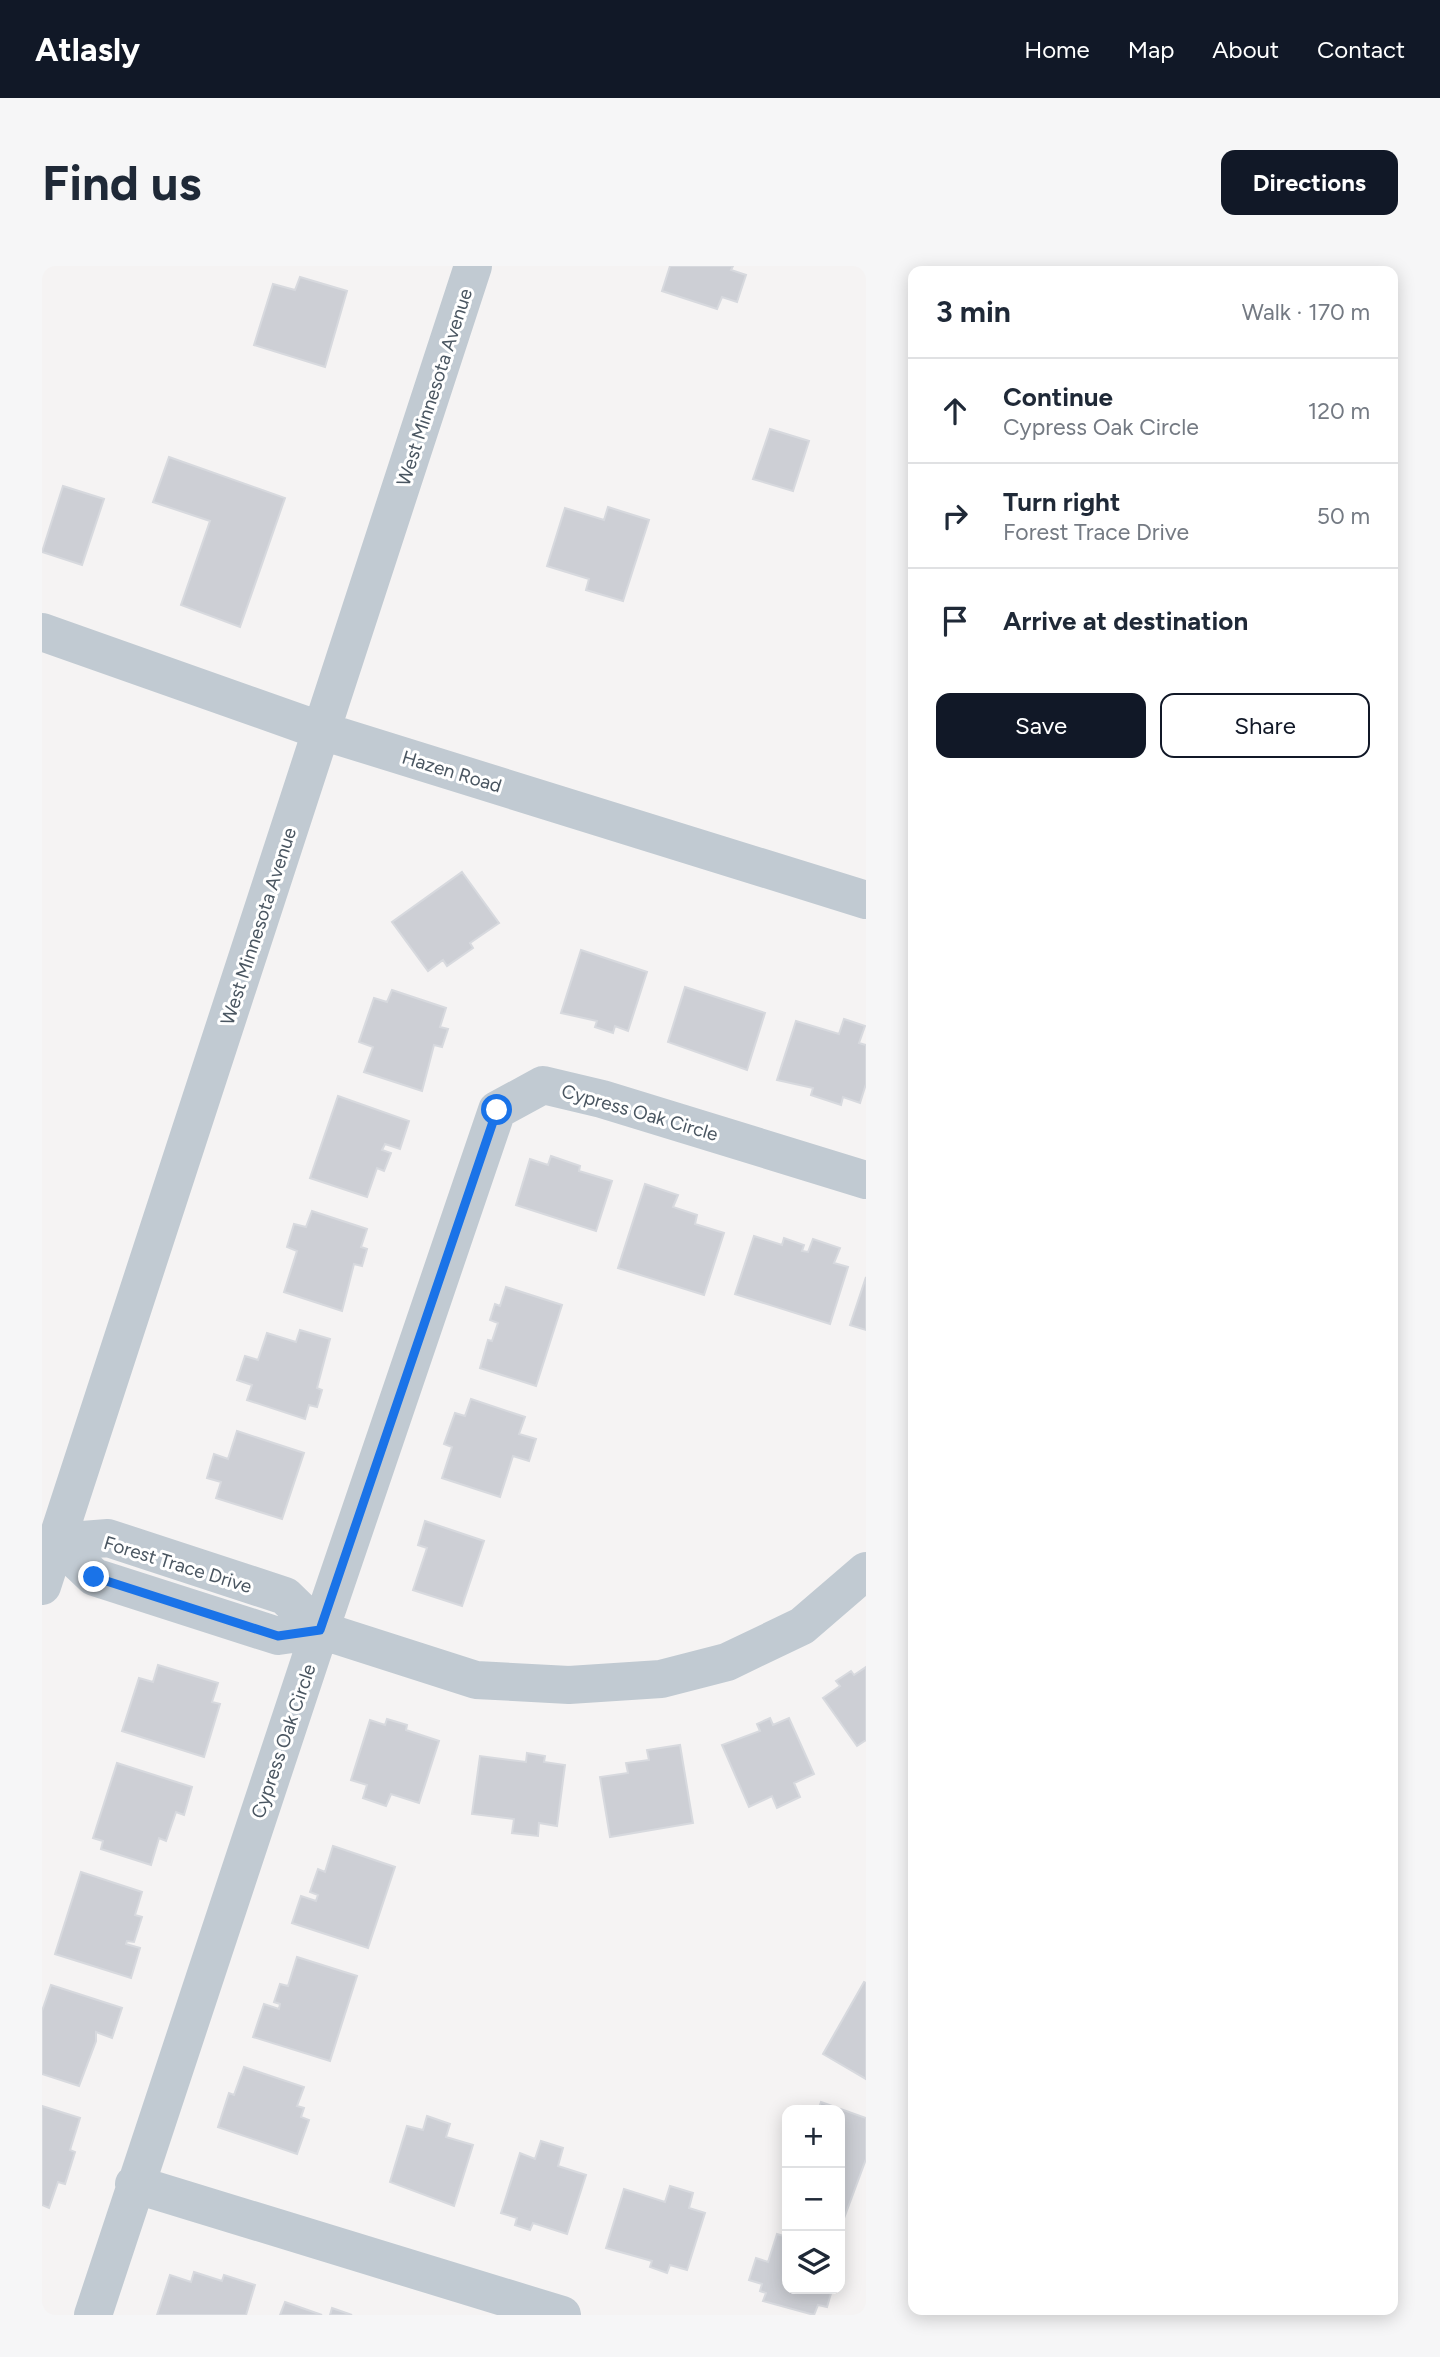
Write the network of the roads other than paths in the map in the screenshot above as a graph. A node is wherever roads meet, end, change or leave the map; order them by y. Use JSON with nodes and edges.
{"nodes":[{"id":1,"x":473,"y":266,"type":"edge"},
{"id":2,"x":42,"y":632,"type":"edge"},
{"id":3,"x":322,"y":731,"type":"junction"},
{"id":4,"x":866,"y":900,"type":"edge"},
{"id":5,"x":866,"y":1180,"type":"edge"},
{"id":6,"x":57,"y":1542,"type":"junction"},
{"id":7,"x":866,"y":1571,"type":"edge"},
{"id":8,"x":42,"y":1586,"type":"edge"},
{"id":9,"x":320,"y":1630,"type":"junction"},
{"id":10,"x":134,"y":2183,"type":"junction"},
{"id":11,"x":93,"y":2315,"type":"edge"},
{"id":12,"x":562,"y":2315,"type":"edge"}],
"edges":[{"from":1,"to":3,"type":"street","name":"West Minnesota Avenue"},
{"from":2,"to":3,"type":"street","name":"Hazen Road"},
{"from":3,"to":4,"type":"street","name":"Hazen Road"},
{"from":3,"to":6,"type":"street","name":"West Minnesota Avenue"},
{"from":5,"to":9,"type":"street","name":"Cypress Oak Circle"},
{"from":6,"to":8,"type":"street","name":"West Minnesota Avenue"},
{"from":6,"to":9,"type":"street","name":"Forest Trace Drive"},
{"from":7,"to":9,"type":"street","name":"Forest Trace Drive"},
{"from":9,"to":10,"type":"street","name":"Cypress Oak Circle"},
{"from":10,"to":11,"type":"street","name":"Cypress Oak Circle"},
{"from":10,"to":12,"type":"street"}]}
